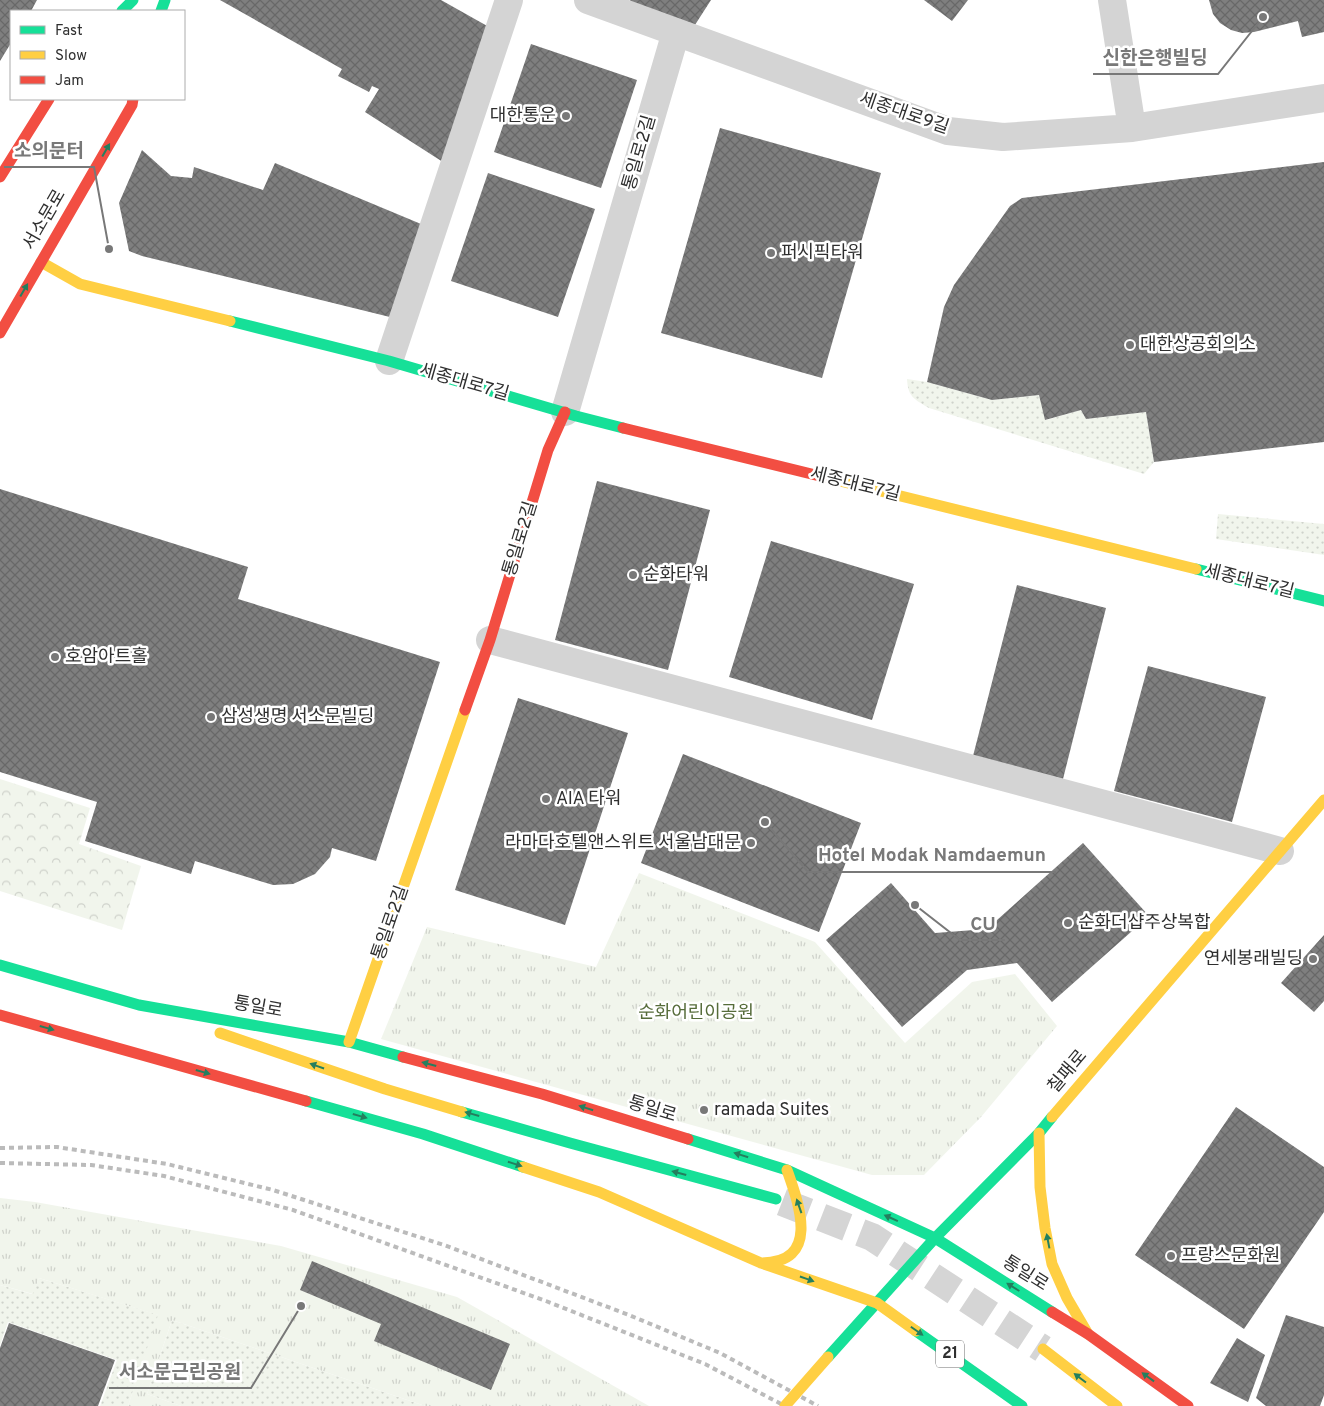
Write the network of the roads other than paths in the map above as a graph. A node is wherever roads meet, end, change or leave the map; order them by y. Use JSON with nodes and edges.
{"nodes":[{"id":1,"x":133,"y":0,"type":"edge"},
{"id":2,"x":508,"y":0,"type":"edge"},
{"id":3,"x":588,"y":0,"type":"edge"},
{"id":4,"x":1112,"y":0,"type":"edge"},
{"id":5,"x":123,"y":10,"type":"edge"},
{"id":6,"x":676,"y":32,"type":"junction"},
{"id":7,"x":1324,"y":98,"type":"edge"},
{"id":8,"x":48,"y":100,"type":"edge"},
{"id":9,"x":133,"y":100,"type":"edge"},
{"id":10,"x":1132,"y":128,"type":"junction"},
{"id":11,"x":0,"y":177,"type":"edge"},
{"id":12,"x":41,"y":262,"type":"junction"},
{"id":13,"x":0,"y":333,"type":"edge"},
{"id":14,"x":389,"y":361,"type":"junction"},
{"id":15,"x":565,"y":412,"type":"junction"},
{"id":16,"x":1324,"y":601,"type":"edge"},
{"id":17,"x":490,"y":640,"type":"junction"},
{"id":18,"x":1324,"y":800,"type":"edge"},
{"id":19,"x":1280,"y":851,"type":"junction"},
{"id":20,"x":0,"y":965,"type":"edge"},
{"id":21,"x":139,"y":1006,"type":"junction"},
{"id":22,"x":0,"y":1015,"type":"edge"},
{"id":23,"x":350,"y":1042,"type":"junction"},
{"id":24,"x":1040,"y":1133,"type":"junction"},
{"id":25,"x":786,"y":1170,"type":"junction"},
{"id":26,"x":776,"y":1199,"type":"tunnel mouth"},
{"id":27,"x":935,"y":1238,"type":"junction"},
{"id":28,"x":761,"y":1263,"type":"junction"},
{"id":29,"x":878,"y":1303,"type":"junction"},
{"id":30,"x":1088,"y":1334,"type":"junction"},
{"id":31,"x":1043,"y":1349,"type":"tunnel mouth"},
{"id":32,"x":785,"y":1406,"type":"edge"},
{"id":33,"x":1022,"y":1406,"type":"edge"},
{"id":34,"x":1117,"y":1406,"type":"edge"},
{"id":35,"x":1188,"y":1406,"type":"edge"}],
"edges":[{"from":1,"to":5,"type":"main road"},
{"from":2,"to":14,"type":"street"},
{"from":3,"to":6,"type":"street","name":"세종대로9길"},
{"from":4,"to":10,"type":"street"},
{"from":6,"to":10,"type":"street","name":"세종대로9길"},
{"from":6,"to":15,"type":"street","name":"통일로2길"},
{"from":7,"to":10,"type":"street","name":"세종대로9길"},
{"from":8,"to":11,"type":"main road"},
{"from":12,"to":9,"type":"main road","name":"서소문로","one_way":true},
{"from":13,"to":12,"type":"main road","name":"서소문로","one_way":true},
{"from":12,"to":14,"type":"main road","name":"세종대로7길"},
{"from":14,"to":15,"type":"main road","name":"세종대로7길"},
{"from":15,"to":16,"type":"main road","name":"세종대로7길"},
{"from":15,"to":17,"type":"main road","name":"통일로2길"},
{"from":17,"to":19,"type":"street"},
{"from":17,"to":23,"type":"main road","name":"통일로2길"},
{"from":18,"to":19,"type":"main road","name":"칠패로"},
{"from":19,"to":24,"type":"main road","name":"칠패로"},
{"from":20,"to":21,"type":"main road","name":"통일로"},
{"from":21,"to":23,"type":"main road","name":"통일로"},
{"from":26,"to":21,"type":"main road","name":"통일로","one_way":true},
{"from":22,"to":28,"type":"main road","one_way":true},
{"from":25,"to":23,"type":"main road","name":"통일로","one_way":true},
{"from":24,"to":27,"type":"main road","name":"칠패로"},
{"from":30,"to":24,"type":"main road","one_way":true},
{"from":27,"to":25,"type":"main road","name":"통일로","one_way":true},
{"from":28,"to":25,"type":"main road","one_way":true},
{"from":27,"to":29,"type":"main road","name":"칠패로"},
{"from":30,"to":27,"type":"main road","name":"통일로","one_way":true},
{"from":28,"to":29,"type":"main road","one_way":true},
{"from":29,"to":32,"type":"main road","name":"칠패로","bridge":true},
{"from":29,"to":33,"type":"main road","number":"21","one_way":true},
{"from":35,"to":30,"type":"main road","name":"통일로","one_way":true},
{"from":34,"to":31,"type":"main road","one_way":true}]}
